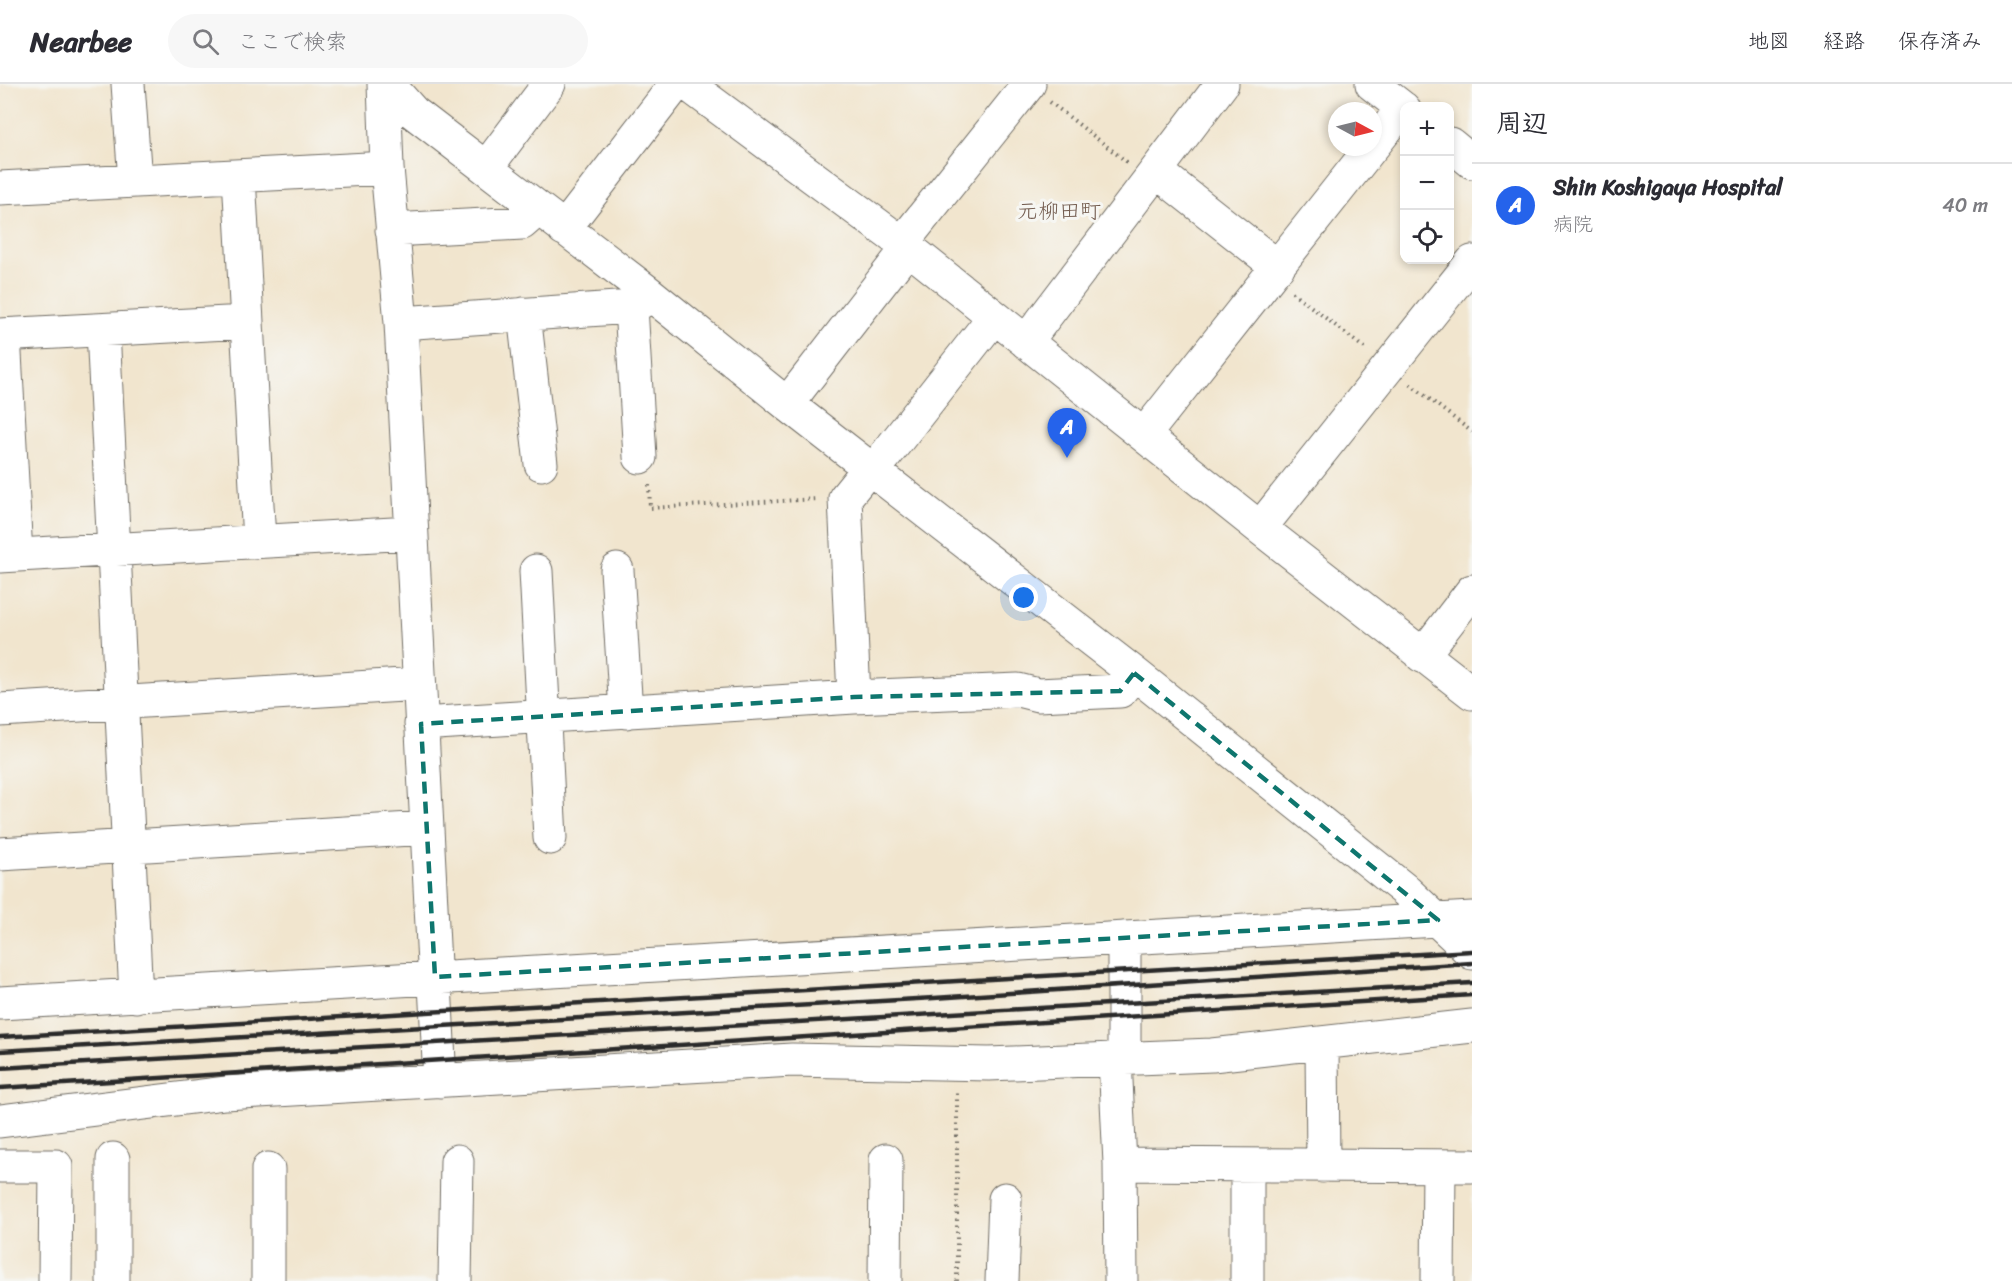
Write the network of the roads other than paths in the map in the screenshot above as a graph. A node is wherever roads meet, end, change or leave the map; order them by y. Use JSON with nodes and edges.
{"nodes":[{"id":1,"x":128,"y":84,"type":"edge"},
{"id":2,"x":386,"y":84,"type":"edge"},
{"id":3,"x":549,"y":84,"type":"edge"},
{"id":4,"x":676,"y":84,"type":"edge"},
{"id":5,"x":687,"y":84,"type":"edge"},
{"id":6,"x":1222,"y":84,"type":"edge"},
{"id":7,"x":1372,"y":84,"type":"edge"},
{"id":8,"x":1029,"y":85,"type":"edge"},
{"id":9,"x":1400,"y":105,"type":"edge"},
{"id":10,"x":1400,"y":113,"type":"edge"},
{"id":11,"x":1382,"y":136,"type":"edge"},
{"id":12,"x":1454,"y":148,"type":"edge"},
{"id":13,"x":1366,"y":156,"type":"edge"},
{"id":14,"x":1472,"y":162,"type":"edge"},
{"id":15,"x":387,"y":168,"type":"junction"},
{"id":16,"x":486,"y":168,"type":"junction"},
{"id":17,"x":1153,"y":175,"type":"junction"},
{"id":18,"x":239,"y":176,"type":"junction"},
{"id":19,"x":135,"y":181,"type":"junction"},
{"id":20,"x":0,"y":188,"type":"edge"},
{"id":21,"x":538,"y":209,"type":"junction"},
{"id":22,"x":564,"y":229,"type":"junction"},
{"id":23,"x":392,"y":230,"type":"junction"},
{"id":24,"x":905,"y":245,"type":"junction"},
{"id":25,"x":1472,"y":262,"type":"edge"},
{"id":26,"x":1278,"y":267,"type":"junction"},
{"id":27,"x":640,"y":300,"type":"junction"},
{"id":28,"x":524,"y":314,"type":"junction"},
{"id":29,"x":994,"y":317,"type":"junction"},
{"id":30,"x":246,"y":322,"type":"junction"},
{"id":31,"x":400,"y":323,"type":"junction"},
{"id":32,"x":103,"y":330,"type":"junction"},
{"id":33,"x":2,"y":335,"type":"edge"},
{"id":34,"x":1026,"y":342,"type":"junction"},
{"id":35,"x":787,"y":405,"type":"junction"},
{"id":36,"x":1144,"y":435,"type":"junction"},
{"id":37,"x":640,"y":457,"type":"road end"},
{"id":38,"x":541,"y":464,"type":"dead end"},
{"id":39,"x":872,"y":468,"type":"junction"},
{"id":40,"x":1260,"y":528,"type":"junction"},
{"id":41,"x":411,"y":533,"type":"junction"},
{"id":42,"x":259,"y":541,"type":"junction"},
{"id":43,"x":114,"y":549,"type":"junction"},
{"id":44,"x":8,"y":555,"type":"edge"},
{"id":45,"x":617,"y":570,"type":"dead end"},
{"id":46,"x":536,"y":571,"type":"dead end"},
{"id":47,"x":1472,"y":591,"type":"edge"},
{"id":48,"x":1422,"y":656,"type":"junction"},
{"id":49,"x":1134,"y":673,"type":"junction"},
{"id":50,"x":419,"y":684,"type":"junction"},
{"id":51,"x":1472,"y":693,"type":"edge"},
{"id":52,"x":854,"y":697,"type":"junction"},
{"id":53,"x":122,"y":703,"type":"junction"},
{"id":54,"x":0,"y":710,"type":"edge"},
{"id":55,"x":626,"y":712,"type":"junction"},
{"id":56,"x":544,"y":717,"type":"junction"},
{"id":57,"x":421,"y":723,"type":"junction"},
{"id":58,"x":427,"y":828,"type":"junction"},
{"id":59,"x":550,"y":838,"type":"dead end"},
{"id":60,"x":129,"y":846,"type":"junction"},
{"id":61,"x":0,"y":854,"type":"edge"},
{"id":62,"x":1472,"y":918,"type":"edge"},
{"id":63,"x":1438,"y":920,"type":"junction"},
{"id":64,"x":1124,"y":938,"type":"junction"},
{"id":65,"x":1472,"y":953,"type":"edge"},
{"id":66,"x":435,"y":977,"type":"junction"},
{"id":67,"x":136,"y":996,"type":"junction"},
{"id":68,"x":0,"y":1003,"type":"edge"},
{"id":69,"x":1472,"y":1026,"type":"edge"},
{"id":70,"x":1322,"y":1044,"type":"junction"},
{"id":71,"x":1120,"y":1059,"type":"junction"},
{"id":72,"x":440,"y":1081,"type":"junction"},
{"id":73,"x":0,"y":1121,"type":"edge"},
{"id":74,"x":113,"y":1159,"type":"dead end"},
{"id":75,"x":886,"y":1160,"type":"dead end"},
{"id":76,"x":457,"y":1161,"type":"dead end"},
{"id":77,"x":1120,"y":1164,"type":"junction"},
{"id":78,"x":1247,"y":1165,"type":"junction"},
{"id":79,"x":0,"y":1166,"type":"edge"},
{"id":80,"x":1323,"y":1166,"type":"junction"},
{"id":81,"x":1439,"y":1166,"type":"junction"},
{"id":82,"x":1472,"y":1166,"type":"edge"},
{"id":83,"x":268,"y":1169,"type":"dead end"},
{"id":84,"x":1005,"y":1199,"type":"dead end"},
{"id":85,"x":55,"y":1281,"type":"edge"},
{"id":86,"x":112,"y":1281,"type":"edge"},
{"id":87,"x":268,"y":1281,"type":"edge"},
{"id":88,"x":456,"y":1281,"type":"edge"},
{"id":89,"x":885,"y":1281,"type":"edge"},
{"id":90,"x":1002,"y":1281,"type":"edge"},
{"id":91,"x":1121,"y":1281,"type":"edge"},
{"id":92,"x":1246,"y":1281,"type":"edge"},
{"id":93,"x":1438,"y":1281,"type":"edge"}],
"edges":[{"from":1,"to":19,"type":"street"},
{"from":2,"to":15,"type":"street"},
{"from":2,"to":16,"type":"street"},
{"from":3,"to":16,"type":"street"},
{"from":4,"to":22,"type":"street"},
{"from":5,"to":24,"type":"street"},
{"from":6,"to":17,"type":"street"},
{"from":7,"to":9,"type":"street"},
{"from":8,"to":24,"type":"street"},
{"from":10,"to":11,"type":"street"},
{"from":12,"to":14,"type":"street"},
{"from":13,"to":26,"type":"street"},
{"from":15,"to":18,"type":"street"},
{"from":15,"to":23,"type":"street"},
{"from":16,"to":21,"type":"street"},
{"from":17,"to":26,"type":"street"},
{"from":17,"to":34,"type":"street"},
{"from":18,"to":19,"type":"street"},
{"from":18,"to":30,"type":"street"},
{"from":19,"to":20,"type":"street"},
{"from":21,"to":22,"type":"street"},
{"from":21,"to":23,"type":"street"},
{"from":22,"to":27,"type":"street"},
{"from":23,"to":31,"type":"street"},
{"from":24,"to":29,"type":"street"},
{"from":24,"to":35,"type":"street"},
{"from":25,"to":40,"type":"street"},
{"from":26,"to":36,"type":"street"},
{"from":27,"to":28,"type":"street"},
{"from":27,"to":35,"type":"street"},
{"from":27,"to":37,"type":"street"},
{"from":28,"to":31,"type":"street"},
{"from":28,"to":38,"type":"street"},
{"from":29,"to":34,"type":"street"},
{"from":29,"to":39,"type":"street"},
{"from":30,"to":32,"type":"street"},
{"from":30,"to":42,"type":"street"},
{"from":31,"to":41,"type":"street"},
{"from":32,"to":33,"type":"street"},
{"from":32,"to":43,"type":"street"},
{"from":33,"to":44,"type":"street"},
{"from":34,"to":36,"type":"street"},
{"from":35,"to":39,"type":"street"},
{"from":36,"to":40,"type":"street"},
{"from":39,"to":49,"type":"street"},
{"from":39,"to":52,"type":"street"},
{"from":40,"to":48,"type":"street"},
{"from":41,"to":42,"type":"street"},
{"from":41,"to":50,"type":"street"},
{"from":42,"to":43,"type":"street"},
{"from":43,"to":44,"type":"street"},
{"from":43,"to":53,"type":"street"},
{"from":45,"to":55,"type":"street"},
{"from":46,"to":56,"type":"street"},
{"from":47,"to":48,"type":"street"},
{"from":48,"to":51,"type":"street"},
{"from":49,"to":52,"type":"street"},
{"from":49,"to":63,"type":"street"},
{"from":50,"to":53,"type":"street"},
{"from":50,"to":57,"type":"street"},
{"from":52,"to":55,"type":"street"},
{"from":53,"to":54,"type":"street"},
{"from":53,"to":60,"type":"street"},
{"from":55,"to":56,"type":"street"},
{"from":56,"to":57,"type":"street"},
{"from":56,"to":59,"type":"street"},
{"from":57,"to":58,"type":"street"},
{"from":58,"to":60,"type":"street"},
{"from":58,"to":66,"type":"street"},
{"from":60,"to":61,"type":"street"},
{"from":60,"to":67,"type":"street"},
{"from":62,"to":63,"type":"street"},
{"from":63,"to":64,"type":"street"},
{"from":63,"to":65,"type":"street"},
{"from":64,"to":66,"type":"street"},
{"from":64,"to":71,"type":"street"},
{"from":66,"to":67,"type":"street"},
{"from":66,"to":72,"type":"street"},
{"from":67,"to":68,"type":"street"},
{"from":69,"to":70,"type":"street"},
{"from":70,"to":71,"type":"street"},
{"from":70,"to":80,"type":"street"},
{"from":71,"to":72,"type":"street"},
{"from":71,"to":77,"type":"street"},
{"from":72,"to":73,"type":"street"},
{"from":74,"to":86,"type":"street"},
{"from":75,"to":89,"type":"street"},
{"from":76,"to":88,"type":"street"},
{"from":77,"to":78,"type":"street"},
{"from":77,"to":91,"type":"street"},
{"from":78,"to":80,"type":"street"},
{"from":78,"to":92,"type":"street"},
{"from":79,"to":85,"type":"street"},
{"from":80,"to":81,"type":"street"},
{"from":81,"to":82,"type":"street"},
{"from":81,"to":93,"type":"street"},
{"from":83,"to":87,"type":"street"},
{"from":84,"to":90,"type":"street"}]}
